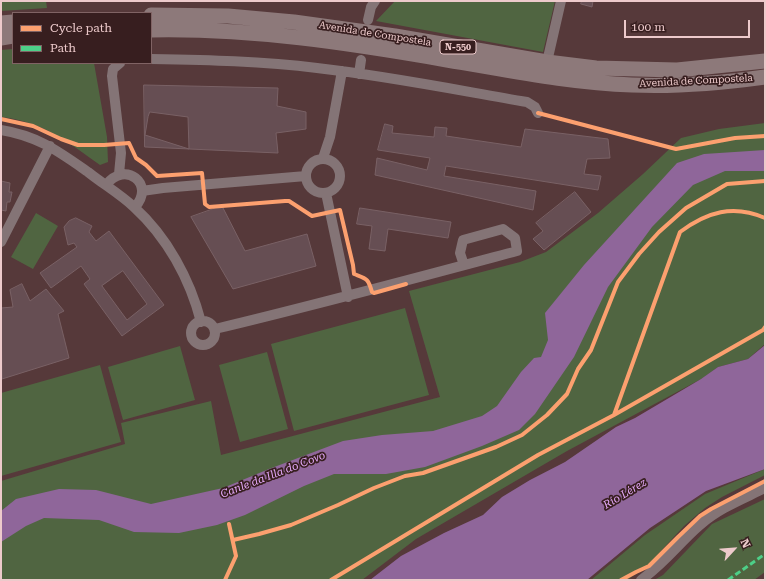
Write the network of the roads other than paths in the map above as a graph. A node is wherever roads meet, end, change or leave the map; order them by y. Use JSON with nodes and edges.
{"nodes":[{"id":1,"x":375,"y":1,"type":"edge"},
{"id":2,"x":561,"y":1,"type":"edge"},
{"id":3,"x":152,"y":16,"type":"edge"},
{"id":4,"x":368,"y":20,"type":"dead end"},
{"id":5,"x":12,"y":22,"type":"edge"},
{"id":6,"x":1,"y":23,"type":"edge"},
{"id":7,"x":152,"y":30,"type":"edge"},
{"id":8,"x":12,"y":36,"type":"edge"},
{"id":9,"x":1,"y":38,"type":"edge"},
{"id":10,"x":152,"y":59,"type":"edge"},
{"id":11,"x":361,"y":60,"type":"dead end"},
{"id":12,"x":765,"y":61,"type":"edge"},
{"id":13,"x":547,"y":62,"type":"junction"},
{"id":14,"x":119,"y":64,"type":"edge"},
{"id":15,"x":342,"y":71,"type":"junction"},
{"id":16,"x":359,"y":74,"type":"junction"},
{"id":17,"x":765,"y":77,"type":"edge"},
{"id":18,"x":538,"y":114,"type":"dead end"},
{"id":19,"x":1,"y":130,"type":"edge"},
{"id":20,"x":50,"y":146,"type":"junction"},
{"id":21,"x":323,"y":158,"type":"junction"},
{"id":22,"x":118,"y":174,"type":"junction"},
{"id":23,"x":306,"y":176,"type":"junction"},
{"id":24,"x":106,"y":185,"type":"junction"},
{"id":25,"x":142,"y":191,"type":"junction"},
{"id":26,"x":326,"y":193,"type":"junction"},
{"id":27,"x":135,"y":207,"type":"junction"},
{"id":28,"x":1,"y":242,"type":"edge"},
{"id":29,"x":464,"y":265,"type":"junction"},
{"id":30,"x":348,"y":297,"type":"junction"},
{"id":31,"x":201,"y":322,"type":"junction"},
{"id":32,"x":214,"y":329,"type":"junction"},
{"id":33,"x":765,"y":488,"type":"edge"},
{"id":34,"x":641,"y":580,"type":"edge"}],
"edges":[{"from":1,"to":4,"type":"street"},
{"from":2,"to":13,"type":"street"},
{"from":3,"to":13,"type":"highway","name":"Avenida de Compostela","number":"N-550"},
{"from":5,"to":6,"type":"highway"},
{"from":7,"to":17,"type":"highway","name":"Avenida de Compostela","number":"N-550"},
{"from":8,"to":9,"type":"highway"},
{"from":10,"to":15,"type":"street"},
{"from":11,"to":16,"type":"street"},
{"from":12,"to":13,"type":"highway","name":"Avenida de Compostela","number":"N-550"},
{"from":14,"to":22,"type":"street"},
{"from":15,"to":16,"type":"street"},
{"from":15,"to":21,"type":"street"},
{"from":16,"to":18,"type":"street"},
{"from":19,"to":20,"type":"street"},
{"from":20,"to":24,"type":"street"},
{"from":20,"to":28,"type":"street"},
{"from":21,"to":23,"type":"street"},
{"from":21,"to":26,"type":"street"},
{"from":22,"to":24,"type":"street"},
{"from":22,"to":25,"type":"street"},
{"from":23,"to":25,"type":"street"},
{"from":23,"to":26,"type":"street"},
{"from":24,"to":27,"type":"street"},
{"from":25,"to":27,"type":"street"},
{"from":26,"to":30,"type":"street"},
{"from":27,"to":31,"type":"street"},
{"from":29,"to":29,"type":"street"},
{"from":29,"to":30,"type":"street"},
{"from":30,"to":32,"type":"street"},
{"from":31,"to":32,"type":"street"},
{"from":31,"to":32,"type":"street"},
{"from":33,"to":34,"type":"street"}]}
